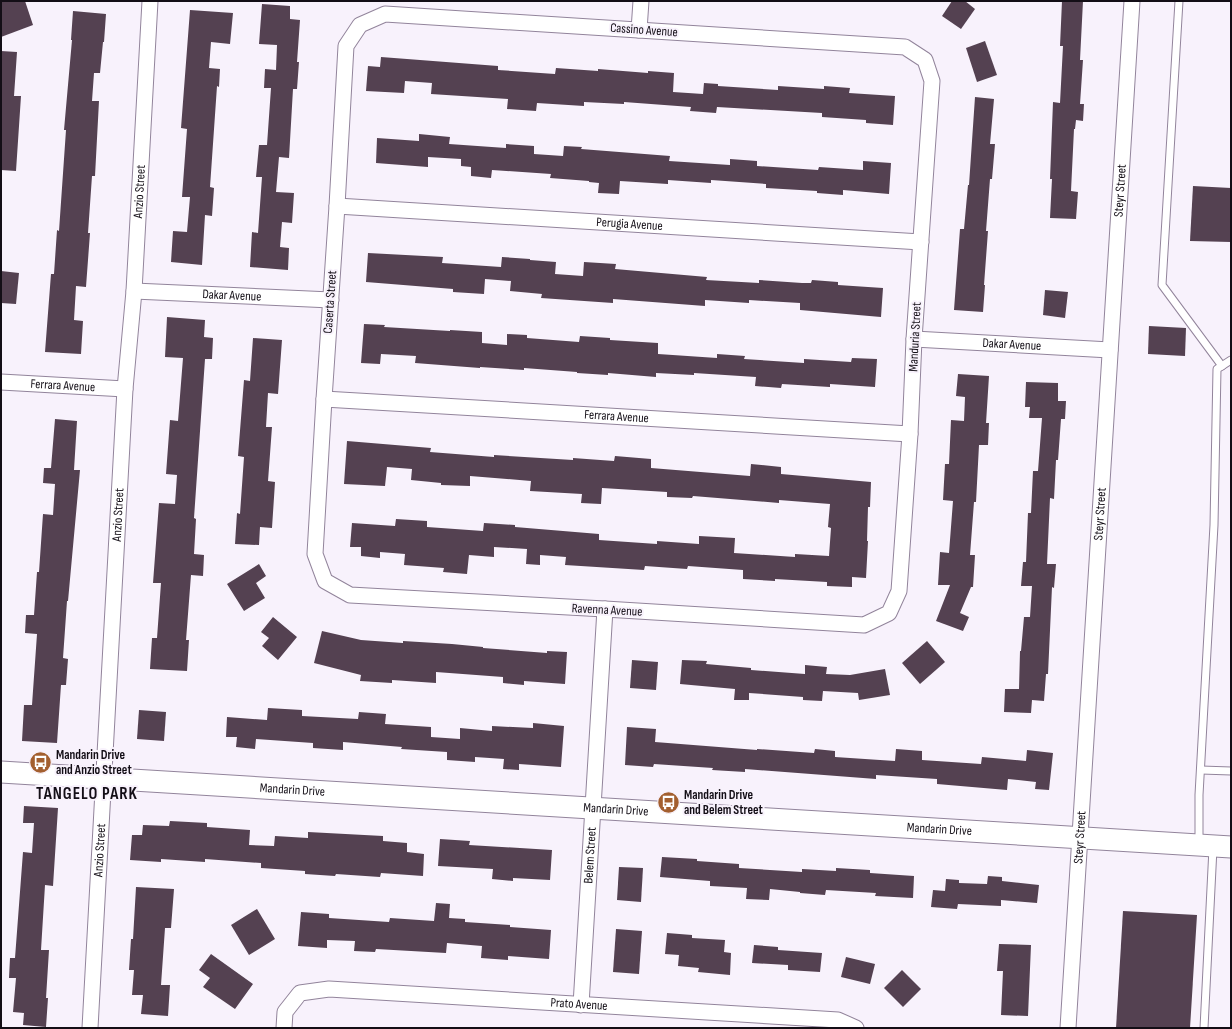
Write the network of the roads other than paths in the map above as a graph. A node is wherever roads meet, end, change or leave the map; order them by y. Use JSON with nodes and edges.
{"nodes":[{"id":1,"x":150,"y":1,"type":"edge"},
{"id":2,"x":642,"y":1,"type":"edge"},
{"id":3,"x":1132,"y":1,"type":"edge"},
{"id":4,"x":1179,"y":1,"type":"edge"},
{"id":5,"x":360,"y":25,"type":"joint"},
{"id":6,"x":639,"y":30,"type":"junction"},
{"id":7,"x":926,"y":60,"type":"joint"},
{"id":8,"x":337,"y":206,"type":"junction"},
{"id":9,"x":921,"y":242,"type":"junction"},
{"id":10,"x":134,"y":291,"type":"junction"},
{"id":11,"x":330,"y":300,"type":"junction"},
{"id":12,"x":914,"y":339,"type":"junction"},
{"id":13,"x":1110,"y":350,"type":"junction"},
{"id":14,"x":1231,"y":360,"type":"edge"},
{"id":15,"x":1222,"y":366,"type":"junction"},
{"id":16,"x":1,"y":382,"type":"edge"},
{"id":17,"x":125,"y":389,"type":"junction"},
{"id":18,"x":324,"y":399,"type":"junction"},
{"id":19,"x":910,"y":434,"type":"junction"},
{"id":20,"x":325,"y":581,"type":"joint"},
{"id":21,"x":605,"y":609,"type":"junction"},
{"id":22,"x":889,"y":613,"type":"joint"},
{"id":23,"x":1201,"y":770,"type":"junction"},
{"id":24,"x":1231,"y":771,"type":"edge"},
{"id":25,"x":1,"y":772,"type":"edge"},
{"id":26,"x":104,"y":778,"type":"junction"},
{"id":27,"x":593,"y":808,"type":"junction"},
{"id":28,"x":1080,"y":838,"type":"junction"},
{"id":29,"x":1214,"y":846,"type":"edge"},
{"id":30,"x":581,"y":1005,"type":"junction"},
{"id":31,"x":90,"y":1028,"type":"edge"},
{"id":32,"x":284,"y":1028,"type":"edge"},
{"id":33,"x":856,"y":1028,"type":"edge"},
{"id":34,"x":1068,"y":1028,"type":"edge"},
{"id":35,"x":1204,"y":1028,"type":"edge"}],
"edges":[{"from":1,"to":10,"type":"street","name":"Anzio Street"},
{"from":2,"to":6,"type":"street"},
{"from":3,"to":13,"type":"street","name":"Steyr Street"},
{"from":4,"to":15,"type":"lane"},
{"from":5,"to":6,"type":"street","name":"Cassino Avenue"},
{"from":5,"to":8,"type":"street","name":"Caserta Street"},
{"from":6,"to":7,"type":"street","name":"Cassino Avenue"},
{"from":7,"to":9,"type":"street","name":"Manduria Street"},
{"from":8,"to":9,"type":"street","name":"Perugia Avenue"},
{"from":8,"to":11,"type":"street","name":"Caserta Street"},
{"from":9,"to":12,"type":"street","name":"Manduria Street"},
{"from":10,"to":11,"type":"street","name":"Dakar Avenue"},
{"from":10,"to":17,"type":"street","name":"Anzio Street"},
{"from":11,"to":18,"type":"street","name":"Caserta Street"},
{"from":12,"to":13,"type":"street","name":"Dakar Avenue"},
{"from":12,"to":19,"type":"street","name":"Manduria Street"},
{"from":13,"to":28,"type":"street","name":"Steyr Street"},
{"from":14,"to":15,"type":"lane"},
{"from":15,"to":23,"type":"lane"},
{"from":16,"to":17,"type":"street","name":"Ferrara Avenue"},
{"from":17,"to":26,"type":"street","name":"Anzio Street"},
{"from":18,"to":19,"type":"street","name":"Ferrara Avenue"},
{"from":18,"to":20,"type":"street","name":"Caserta Street"},
{"from":19,"to":22,"type":"street","name":"Manduria Street"},
{"from":20,"to":21,"type":"street","name":"Ravenna Avenue"},
{"from":21,"to":22,"type":"street","name":"Ravenna Avenue"},
{"from":21,"to":27,"type":"street","name":"Belem Street"},
{"from":23,"to":24,"type":"lane"},
{"from":23,"to":29,"type":"lane"},
{"from":25,"to":26,"type":"street","name":"Mandarin Drive"},
{"from":26,"to":27,"type":"street","name":"Mandarin Drive"},
{"from":26,"to":31,"type":"street","name":"Anzio Street"},
{"from":27,"to":28,"type":"street","name":"Mandarin Drive"},
{"from":27,"to":30,"type":"street","name":"Belem Street"},
{"from":28,"to":29,"type":"street","name":"Mandarin Drive"},
{"from":28,"to":34,"type":"street","name":"Steyr Street"},
{"from":29,"to":35,"type":"lane"},
{"from":30,"to":32,"type":"street","name":"Prato Avenue"},
{"from":30,"to":33,"type":"street","name":"Prato Avenue"}]}
